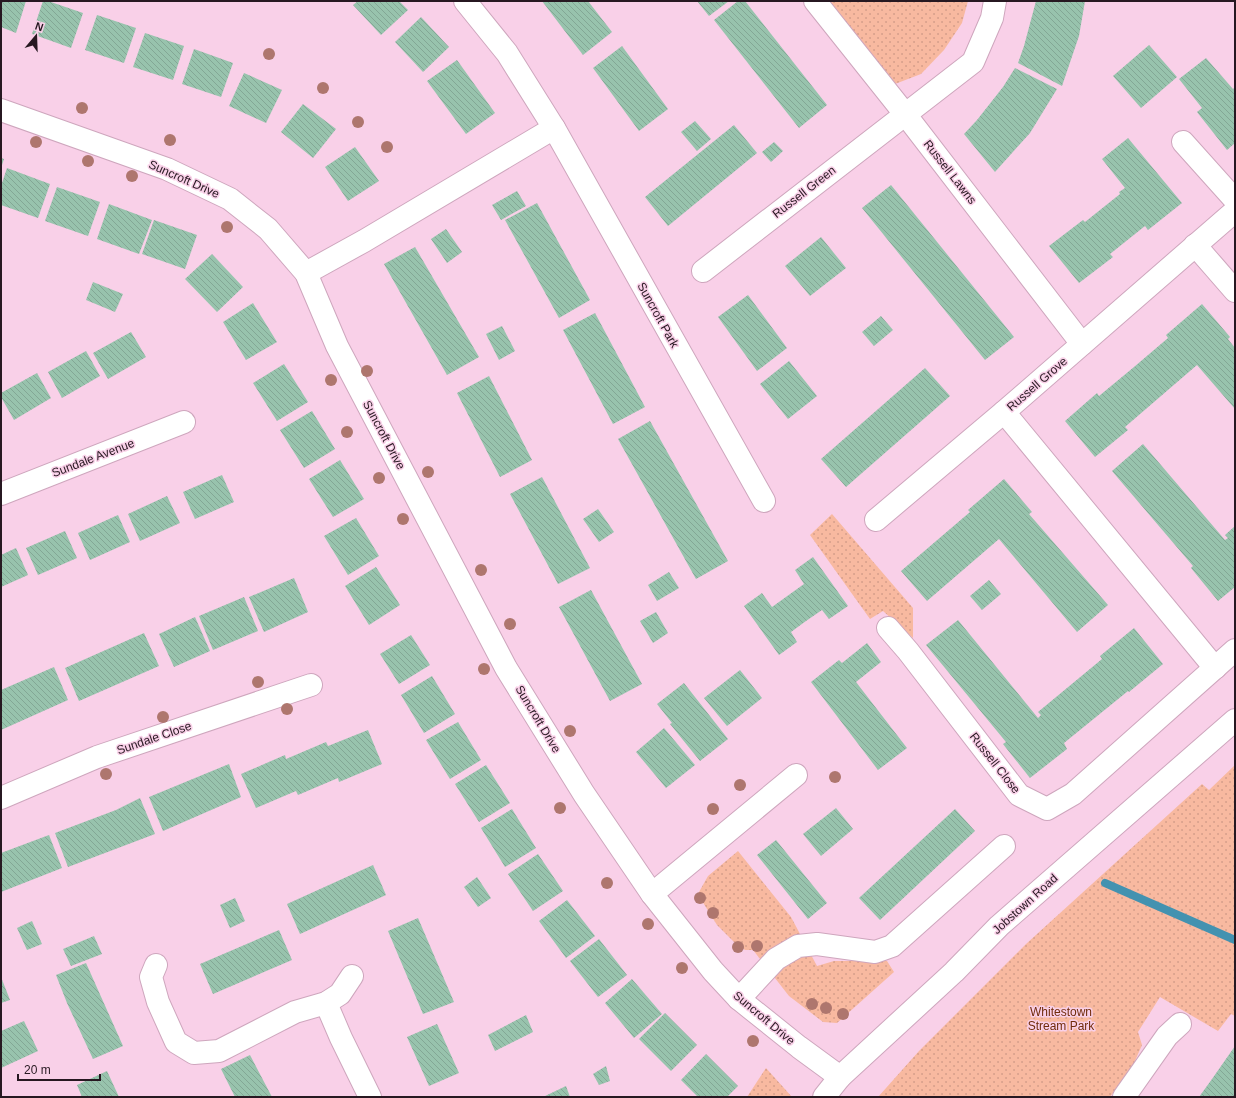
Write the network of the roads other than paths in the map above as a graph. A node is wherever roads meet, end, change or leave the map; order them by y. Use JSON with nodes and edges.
{"nodes":[{"id":1,"x":465,"y":1,"type":"edge"},
{"id":2,"x":816,"y":1,"type":"edge"},
{"id":3,"x":995,"y":1,"type":"edge"},
{"id":4,"x":1,"y":110,"type":"edge"},
{"id":5,"x":905,"y":114,"type":"junction"},
{"id":6,"x":554,"y":128,"type":"junction"},
{"id":7,"x":1183,"y":142,"type":"dead end"},
{"id":8,"x":1235,"y":200,"type":"edge"},
{"id":9,"x":1235,"y":211,"type":"edge"},
{"id":10,"x":1195,"y":245,"type":"junction"},
{"id":11,"x":703,"y":270,"type":"dead end"},
{"id":12,"x":306,"y":273,"type":"junction"},
{"id":13,"x":1235,"y":292,"type":"edge"},
{"id":14,"x":1082,"y":344,"type":"junction"},
{"id":15,"x":1004,"y":412,"type":"junction"},
{"id":16,"x":184,"y":422,"type":"dead end"},
{"id":17,"x":1,"y":494,"type":"edge"},
{"id":18,"x":764,"y":501,"type":"dead end"},
{"id":19,"x":876,"y":520,"type":"dead end"},
{"id":20,"x":888,"y":628,"type":"dead end"},
{"id":21,"x":1235,"y":650,"type":"edge"},
{"id":22,"x":1215,"y":668,"type":"junction"},
{"id":23,"x":311,"y":685,"type":"dead end"},
{"id":24,"x":1235,"y":720,"type":"edge"},
{"id":25,"x":796,"y":774,"type":"dead end"},
{"id":26,"x":1,"y":798,"type":"edge"},
{"id":27,"x":1004,"y":846,"type":"dead end"},
{"id":28,"x":652,"y":894,"type":"junction"},
{"id":29,"x":156,"y":965,"type":"dead end"},
{"id":30,"x":352,"y":976,"type":"dead end"},
{"id":31,"x":739,"y":999,"type":"junction"},
{"id":32,"x":326,"y":1003,"type":"junction"},
{"id":33,"x":1180,"y":1024,"type":"dead end"},
{"id":34,"x":840,"y":1077,"type":"junction"},
{"id":35,"x":370,"y":1097,"type":"edge"},
{"id":36,"x":824,"y":1097,"type":"edge"},
{"id":37,"x":1124,"y":1097,"type":"edge"}],
"edges":[{"from":1,"to":6,"type":"street","name":"Suncroft Park"},
{"from":2,"to":5,"type":"street","name":"Russell Lawns"},
{"from":3,"to":5,"type":"street","name":"Russell Green"},
{"from":4,"to":12,"type":"street","name":"Suncroft Drive"},
{"from":5,"to":11,"type":"street","name":"Russell Green"},
{"from":5,"to":14,"type":"street","name":"Russell Lawns"},
{"from":6,"to":12,"type":"street"},
{"from":6,"to":18,"type":"street","name":"Suncroft Park"},
{"from":7,"to":8,"type":"street"},
{"from":9,"to":10,"type":"street","name":"Russell Grove"},
{"from":10,"to":13,"type":"street"},
{"from":10,"to":14,"type":"street","name":"Russell Grove"},
{"from":12,"to":28,"type":"street","name":"Suncroft Drive"},
{"from":14,"to":15,"type":"street","name":"Russell Grove"},
{"from":15,"to":19,"type":"street","name":"Russell Grove"},
{"from":15,"to":22,"type":"street"},
{"from":16,"to":17,"type":"street","name":"Sundale Avenue"},
{"from":20,"to":22,"type":"street","name":"Russell Close"},
{"from":21,"to":22,"type":"street","name":"Russell Close"},
{"from":23,"to":26,"type":"street","name":"Sundale Close"},
{"from":24,"to":34,"type":"street","name":"Jobstown Road"},
{"from":25,"to":28,"type":"street"},
{"from":27,"to":31,"type":"street"},
{"from":28,"to":31,"type":"street","name":"Suncroft Drive"},
{"from":29,"to":32,"type":"street"},
{"from":30,"to":32,"type":"street"},
{"from":31,"to":34,"type":"street","name":"Suncroft Drive"},
{"from":32,"to":35,"type":"street"},
{"from":33,"to":37,"type":"street"},
{"from":34,"to":36,"type":"street","name":"Jobstown Road"}]}
